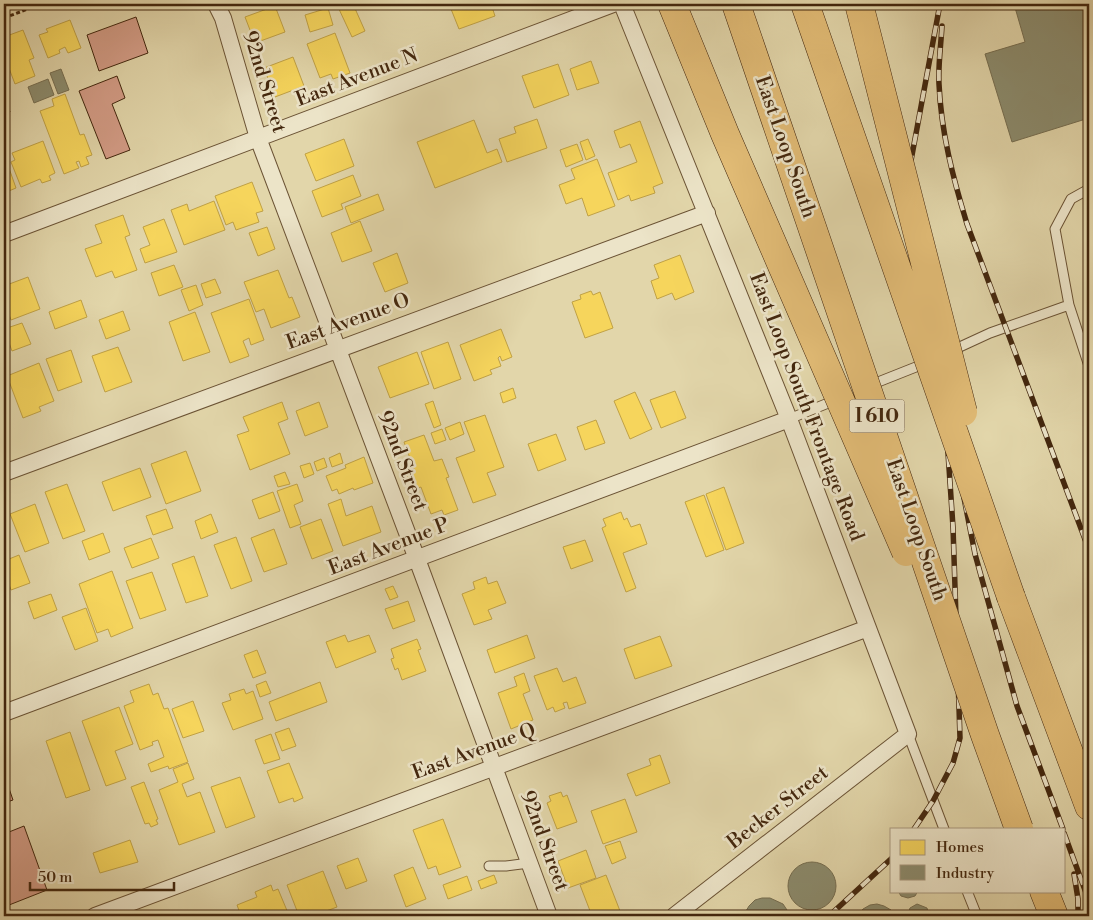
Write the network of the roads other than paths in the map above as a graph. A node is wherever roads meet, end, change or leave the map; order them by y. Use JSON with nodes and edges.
{"nodes":[{"id":1,"x":613,"y":4,"type":"edge"},
{"id":2,"x":622,"y":4,"type":"edge"},
{"id":3,"x":672,"y":4,"type":"edge"},
{"id":4,"x":736,"y":4,"type":"edge"},
{"id":5,"x":804,"y":4,"type":"edge"},
{"id":6,"x":859,"y":4,"type":"edge"},
{"id":7,"x":220,"y":9,"type":"edge"},
{"id":8,"x":258,"y":138,"type":"junction"},
{"id":9,"x":1089,"y":188,"type":"edge"},
{"id":10,"x":707,"y":212,"type":"junction"},
{"id":11,"x":4,"y":234,"type":"edge"},
{"id":12,"x":1069,"y":304,"type":"junction"},
{"id":13,"x":337,"y":349,"type":"junction"},
{"id":14,"x":1089,"y":366,"type":"edge"},
{"id":15,"x":862,"y":389,"type":"dead end"},
{"id":16,"x":844,"y":396,"type":"dead end"},
{"id":17,"x":789,"y":418,"type":"junction"},
{"id":18,"x":4,"y":473,"type":"edge"},
{"id":19,"x":417,"y":560,"type":"junction"},
{"id":20,"x":1011,"y":597,"type":"junction"},
{"id":21,"x":868,"y":628,"type":"junction"},
{"id":22,"x":4,"y":713,"type":"edge"},
{"id":23,"x":908,"y":734,"type":"junction"},
{"id":24,"x":985,"y":735,"type":"junction"},
{"id":25,"x":494,"y":768,"type":"junction"},
{"id":26,"x":1089,"y":806,"type":"edge"},
{"id":27,"x":944,"y":828,"type":"edge"},
{"id":28,"x":1019,"y":828,"type":"edge"},
{"id":29,"x":529,"y":863,"type":"junction"},
{"id":30,"x":489,"y":866,"type":"dead end"},
{"id":31,"x":967,"y":892,"type":"edge"},
{"id":32,"x":1044,"y":892,"type":"edge"},
{"id":33,"x":95,"y":916,"type":"edge"},
{"id":34,"x":549,"y":916,"type":"edge"},
{"id":35,"x":674,"y":916,"type":"edge"},
{"id":36,"x":977,"y":916,"type":"edge"},
{"id":37,"x":1054,"y":916,"type":"edge"}],
"edges":[{"from":1,"to":8,"type":"street","name":"East Avenue N"},
{"from":2,"to":10,"type":"street","name":"East Loop South Frontage Road"},
{"from":3,"to":24,"type":"highway","bridge":true},
{"from":4,"to":24,"type":"highway","name":"East Loop South","number":"I 610","bridge":true},
{"from":5,"to":20,"type":"highway","bridge":true},
{"from":6,"to":20,"type":"highway","bridge":true},
{"from":7,"to":8,"type":"street","name":"92nd Street"},
{"from":8,"to":11,"type":"street","name":"East Avenue N"},
{"from":8,"to":13,"type":"street","name":"92nd Street"},
{"from":9,"to":12,"type":"lane"},
{"from":10,"to":13,"type":"street","name":"East Avenue O"},
{"from":10,"to":17,"type":"street","name":"East Loop South Frontage Road"},
{"from":12,"to":14,"type":"lane"},
{"from":12,"to":15,"type":"lane"},
{"from":13,"to":18,"type":"street","name":"East Avenue O"},
{"from":13,"to":19,"type":"street","name":"92nd Street"},
{"from":16,"to":17,"type":"lane"},
{"from":17,"to":19,"type":"street","name":"East Avenue P"},
{"from":17,"to":21,"type":"street","name":"East Loop South Frontage Road"},
{"from":19,"to":22,"type":"street","name":"East Avenue P"},
{"from":19,"to":25,"type":"street","name":"92nd Street"},
{"from":20,"to":26,"type":"highway"},
{"from":21,"to":23,"type":"street","name":"East Loop South Frontage Road"},
{"from":21,"to":25,"type":"street","name":"East Avenue Q"},
{"from":23,"to":27,"type":"lane","name":"East Loop South Frontage Road"},
{"from":23,"to":35,"type":"street","name":"Becker Street"},
{"from":24,"to":28,"type":"highway","name":"East Loop South","number":"I 610","bridge":true},
{"from":25,"to":29,"type":"street","name":"92nd Street"},
{"from":25,"to":33,"type":"street","name":"East Avenue Q"},
{"from":29,"to":30,"type":"lane"},
{"from":29,"to":34,"type":"street","name":"92nd Street"},
{"from":31,"to":36,"type":"lane"},
{"from":32,"to":37,"type":"highway"}]}
